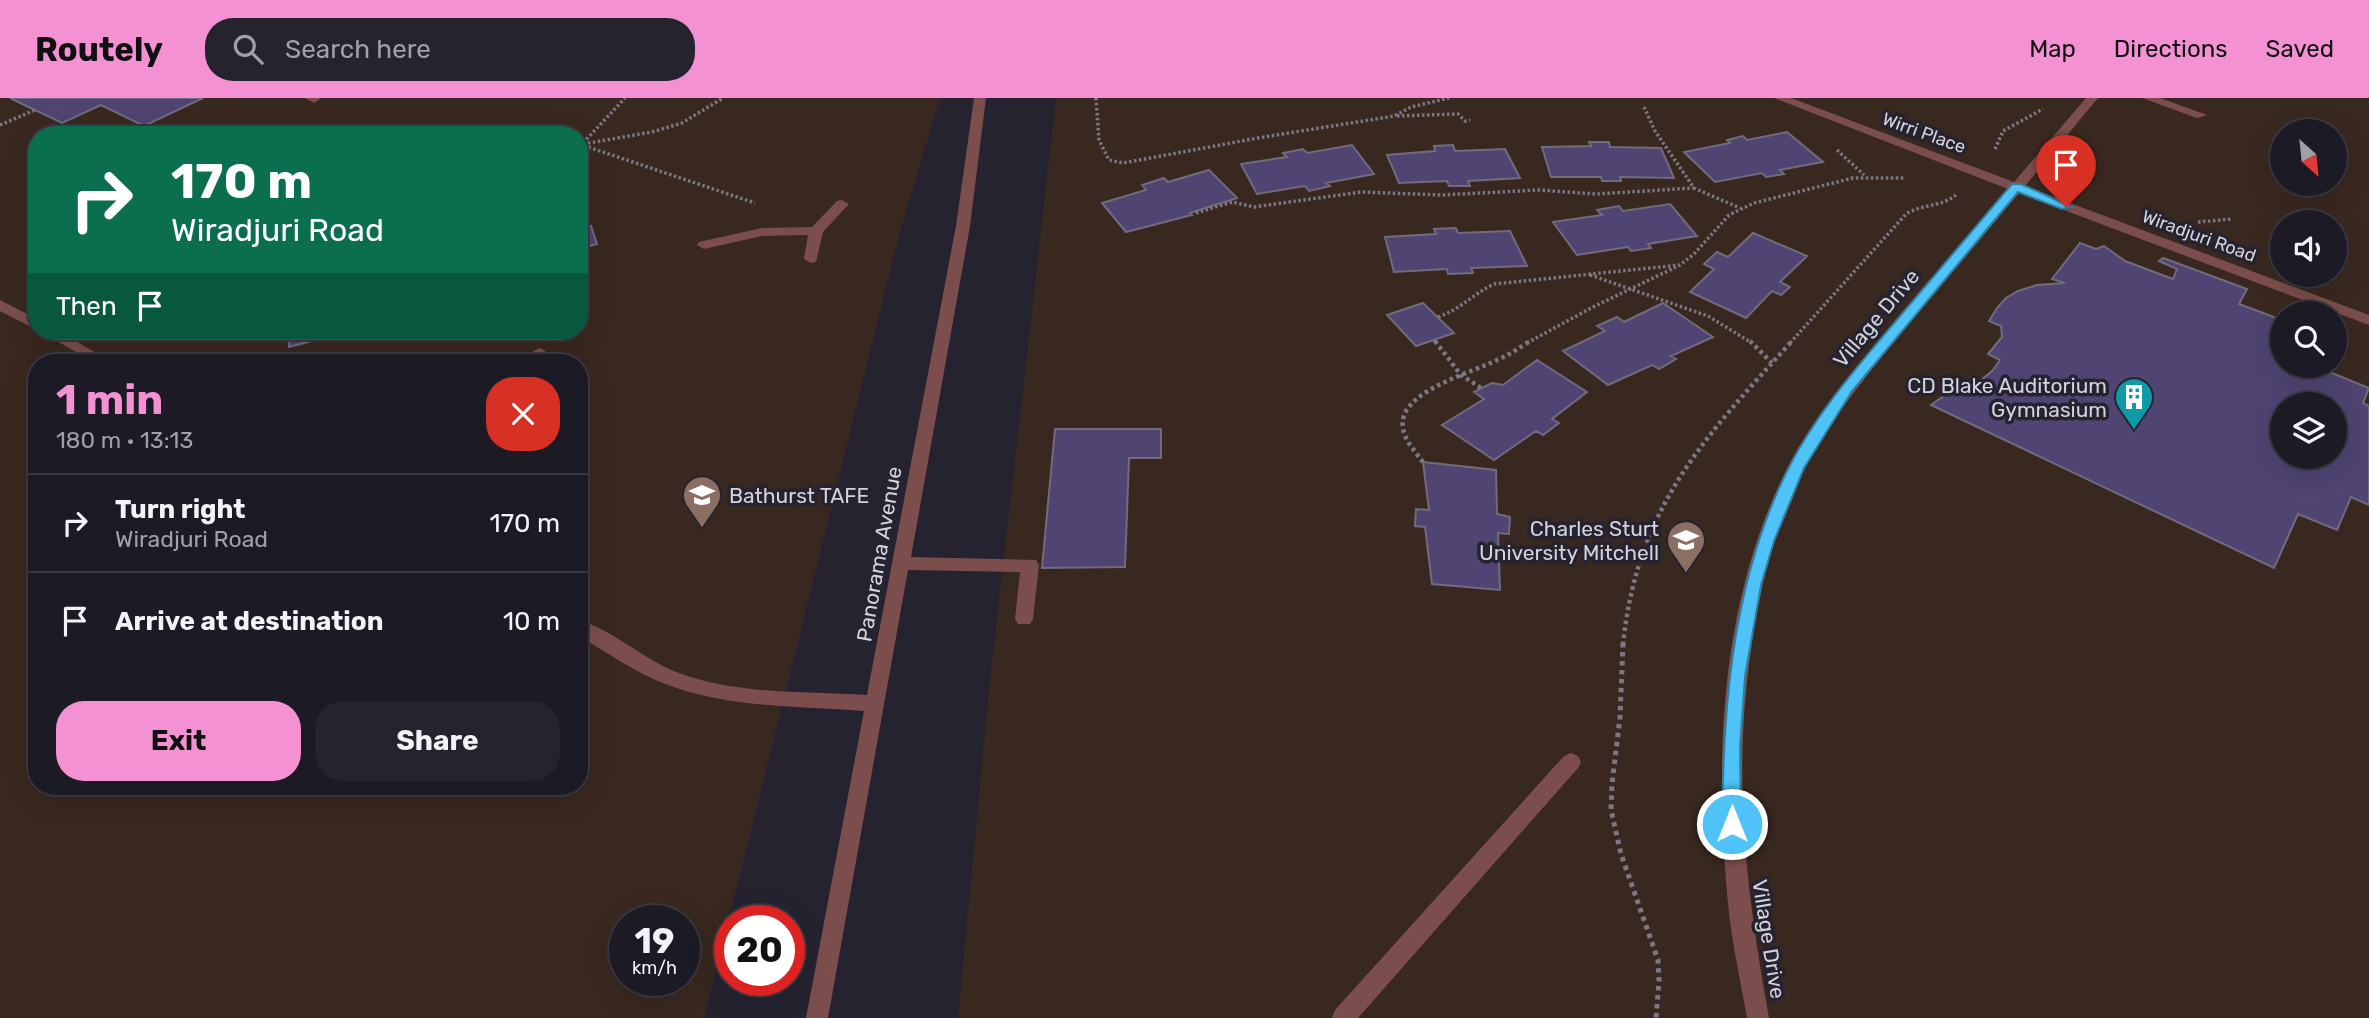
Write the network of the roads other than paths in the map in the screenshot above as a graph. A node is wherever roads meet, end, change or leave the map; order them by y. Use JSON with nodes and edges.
{"nodes":[{"id":1,"x":981,"y":98,"type":"edge"},
{"id":2,"x":1780,"y":98,"type":"edge"},
{"id":3,"x":2092,"y":98,"type":"edge"},
{"id":4,"x":2148,"y":98,"type":"edge"},
{"id":5,"x":2201,"y":115,"type":"dead end"},
{"id":6,"x":2016,"y":187,"type":"junction"},
{"id":7,"x":842,"y":204,"type":"dead end"},
{"id":8,"x":816,"y":231,"type":"junction"},
{"id":9,"x":704,"y":244,"type":"dead end"},
{"id":10,"x":811,"y":259,"type":"dead end"},
{"id":11,"x":0,"y":305,"type":"edge"},
{"id":12,"x":28,"y":320,"type":"edge"},
{"id":13,"x":2369,"y":320,"type":"edge"},
{"id":14,"x":64,"y":340,"type":"edge"},
{"id":15,"x":89,"y":354,"type":"edge"},
{"id":16,"x":900,"y":563,"type":"junction"},
{"id":17,"x":1024,"y":619,"type":"dead end"},
{"id":18,"x":588,"y":632,"type":"edge"},
{"id":19,"x":875,"y":704,"type":"junction"},
{"id":20,"x":1570,"y":762,"type":"dead end"},
{"id":21,"x":817,"y":1018,"type":"edge"},
{"id":22,"x":1343,"y":1018,"type":"edge"},
{"id":23,"x":1758,"y":1018,"type":"edge"}],
"edges":[{"from":1,"to":16,"type":"street","name":"Panorama Avenue"},
{"from":2,"to":6,"type":"street","name":"Wirri Place"},
{"from":3,"to":6,"type":"street","name":"Village Drive"},
{"from":4,"to":5,"type":"street"},
{"from":6,"to":13,"type":"street","name":"Wiradjuri Road"},
{"from":6,"to":23,"type":"street","name":"Village Drive"},
{"from":7,"to":8,"type":"street"},
{"from":8,"to":9,"type":"street"},
{"from":8,"to":10,"type":"street"},
{"from":11,"to":12,"type":"street"},
{"from":14,"to":15,"type":"street"},
{"from":16,"to":17,"type":"street"},
{"from":16,"to":19,"type":"street","name":"Panorama Avenue"},
{"from":18,"to":19,"type":"street"},
{"from":19,"to":21,"type":"street","name":"Panorama Avenue"},
{"from":20,"to":22,"type":"street"}]}
